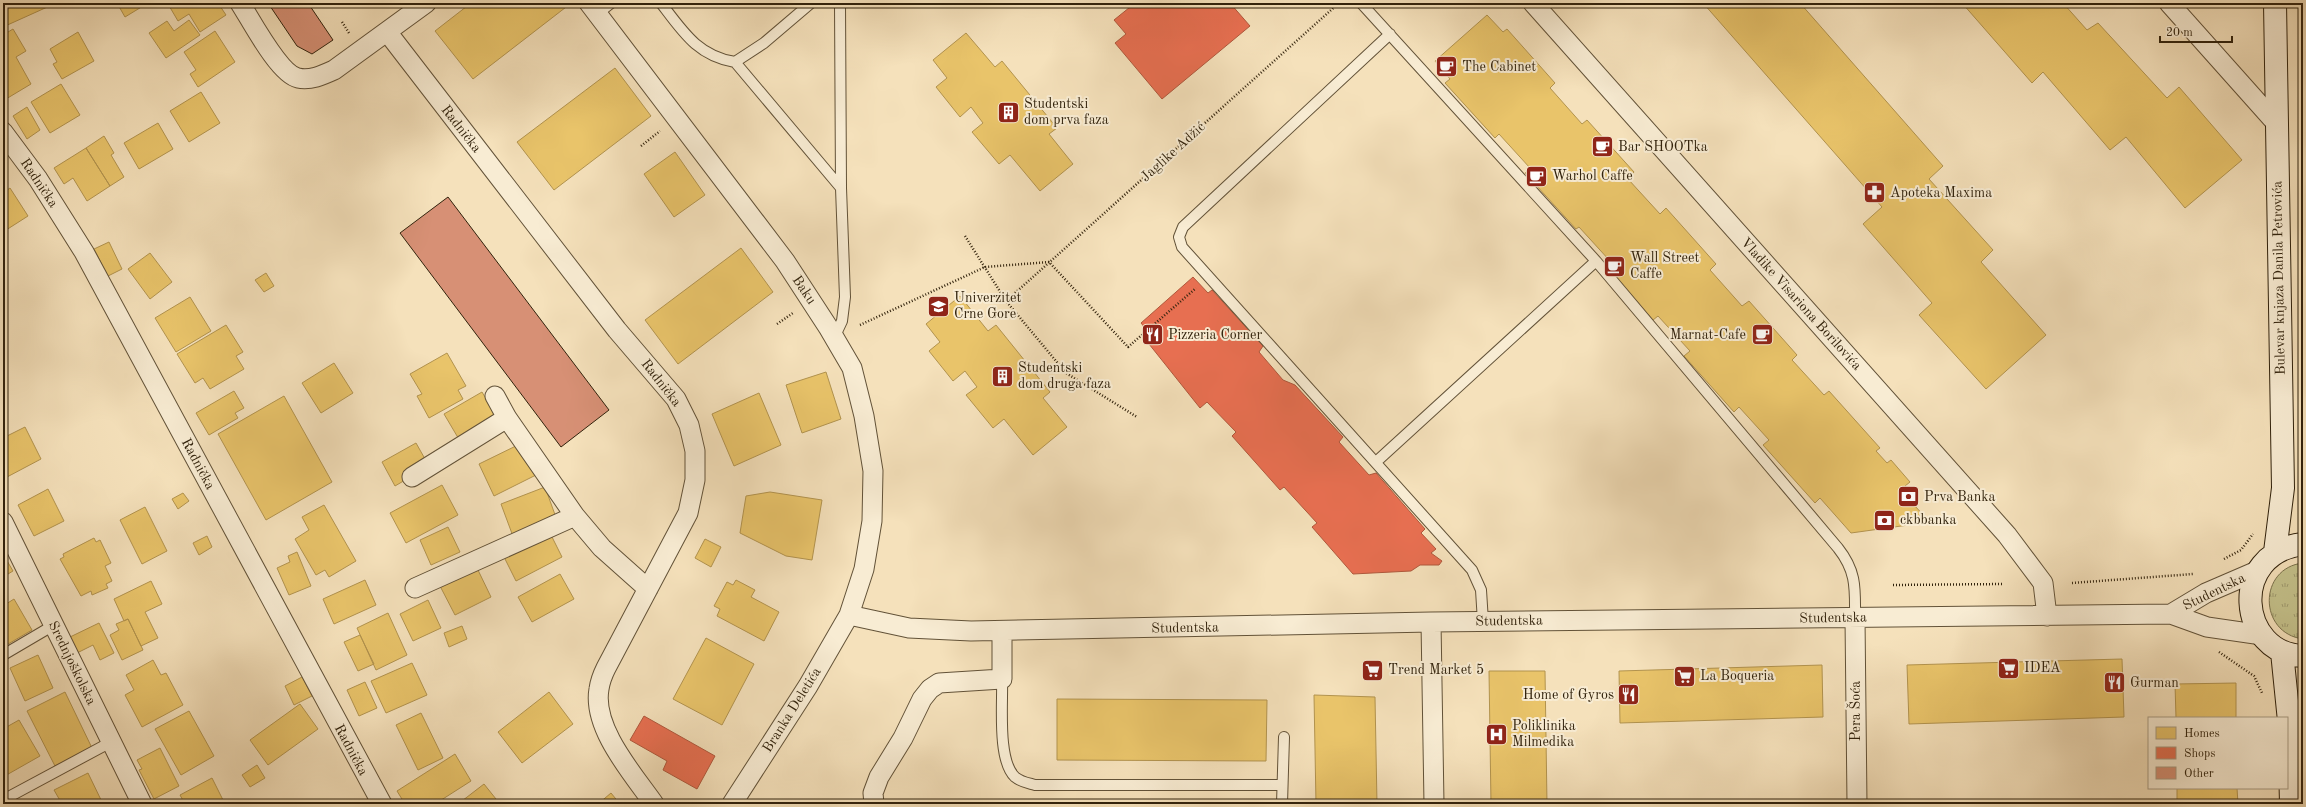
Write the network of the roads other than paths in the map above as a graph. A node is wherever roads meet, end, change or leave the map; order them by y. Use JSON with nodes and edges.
{"nodes":[{"id":1,"x":240,"y":3,"type":"edge"},
{"id":2,"x":426,"y":3,"type":"edge"},
{"id":3,"x":661,"y":3,"type":"edge"},
{"id":4,"x":811,"y":3,"type":"edge"},
{"id":5,"x":840,"y":3,"type":"edge"},
{"id":6,"x":1361,"y":3,"type":"edge"},
{"id":7,"x":1533,"y":3,"type":"edge"},
{"id":8,"x":2169,"y":3,"type":"edge"},
{"id":9,"x":2275,"y":3,"type":"edge"},
{"id":10,"x":599,"y":7,"type":"edge"},
{"id":11,"x":388,"y":33,"type":"junction"},
{"id":12,"x":1390,"y":34,"type":"junction"},
{"id":13,"x":736,"y":62,"type":"junction"},
{"id":14,"x":2276,"y":123,"type":"junction"},
{"id":15,"x":3,"y":132,"type":"edge"},
{"id":16,"x":841,"y":188,"type":"junction"},
{"id":17,"x":1596,"y":261,"type":"junction"},
{"id":18,"x":834,"y":338,"type":"junction"},
{"id":19,"x":495,"y":396,"type":"dead end"},
{"id":20,"x":507,"y":418,"type":"junction"},
{"id":21,"x":1376,"y":462,"type":"junction"},
{"id":22,"x":412,"y":477,"type":"dead end"},
{"id":23,"x":575,"y":516,"type":"junction"},
{"id":24,"x":3,"y":522,"type":"edge"},
{"id":25,"x":2303,"y":544,"type":"edge"},
{"id":26,"x":2275,"y":552,"type":"junction"},
{"id":27,"x":2257,"y":571,"type":"junction"},
{"id":28,"x":415,"y":588,"type":"dead end"},
{"id":29,"x":648,"y":589,"type":"junction"},
{"id":30,"x":2171,"y":614,"type":"junction"},
{"id":31,"x":849,"y":615,"type":"junction"},
{"id":32,"x":2046,"y":616,"type":"junction"},
{"id":33,"x":1855,"y":618,"type":"junction"},
{"id":34,"x":1431,"y":622,"type":"junction"},
{"id":35,"x":1482,"y":622,"type":"junction"},
{"id":36,"x":54,"y":625,"type":"junction"},
{"id":37,"x":1002,"y":631,"type":"junction"},
{"id":38,"x":2262,"y":635,"type":"junction"},
{"id":39,"x":2282,"y":652,"type":"junction"},
{"id":40,"x":3,"y":655,"type":"edge"},
{"id":41,"x":2303,"y":656,"type":"edge"},
{"id":42,"x":1002,"y":679,"type":"junction"},
{"id":43,"x":1284,"y":737,"type":"dead end"},
{"id":44,"x":111,"y":742,"type":"junction"},
{"id":45,"x":1282,"y":785,"type":"junction"},
{"id":46,"x":3,"y":800,"type":"edge"},
{"id":47,"x":142,"y":804,"type":"edge"},
{"id":48,"x":382,"y":804,"type":"edge"},
{"id":49,"x":654,"y":804,"type":"edge"},
{"id":50,"x":732,"y":804,"type":"edge"},
{"id":51,"x":874,"y":804,"type":"edge"},
{"id":52,"x":1282,"y":804,"type":"edge"},
{"id":53,"x":1434,"y":804,"type":"edge"},
{"id":54,"x":1857,"y":804,"type":"edge"},
{"id":55,"x":2291,"y":804,"type":"edge"}],
"edges":[{"from":1,"to":11,"type":"street"},
{"from":2,"to":11,"type":"street"},
{"from":3,"to":13,"type":"lane"},
{"from":4,"to":13,"type":"lane"},
{"from":5,"to":16,"type":"lane"},
{"from":6,"to":12,"type":"lane"},
{"from":7,"to":32,"type":"street","name":"Vladike Visariona Borilovića"},
{"from":8,"to":14,"type":"street"},
{"from":9,"to":14,"type":"main road","name":"Bulevar knjaza Danila Petrovića"},
{"from":10,"to":18,"type":"street","name":"Baku"},
{"from":11,"to":29,"type":"street","name":"Radnička"},
{"from":12,"to":17,"type":"lane"},
{"from":12,"to":21,"type":"lane"},
{"from":13,"to":16,"type":"lane"},
{"from":14,"to":26,"type":"main road","name":"Bulevar knjaza Danila Petrovića"},
{"from":15,"to":48,"type":"street","name":"Radnička"},
{"from":16,"to":18,"type":"lane"},
{"from":17,"to":21,"type":"lane"},
{"from":17,"to":33,"type":"lane"},
{"from":18,"to":31,"type":"street","name":"Baku"},
{"from":19,"to":20,"type":"street"},
{"from":20,"to":22,"type":"street"},
{"from":20,"to":23,"type":"street"},
{"from":21,"to":35,"type":"lane"},
{"from":23,"to":28,"type":"street"},
{"from":23,"to":29,"type":"street"},
{"from":24,"to":36,"type":"street","name":"Srednjoškolska"},
{"from":25,"to":26,"type":"main road"},
{"from":26,"to":27,"type":"main road"},
{"from":27,"to":30,"type":"street","name":"Studentska"},
{"from":27,"to":38,"type":"main road"},
{"from":29,"to":49,"type":"street","name":"Radnička"},
{"from":30,"to":32,"type":"street","name":"Studentska"},
{"from":30,"to":38,"type":"street","name":"Studentska"},
{"from":31,"to":37,"type":"street","name":"Studentska"},
{"from":31,"to":50,"type":"street","name":"Branka Deletića"},
{"from":32,"to":33,"type":"street","name":"Studentska"},
{"from":33,"to":35,"type":"street","name":"Studentska"},
{"from":33,"to":54,"type":"street","name":"Pera Šoća"},
{"from":34,"to":35,"type":"street","name":"Studentska"},
{"from":34,"to":37,"type":"street","name":"Studentska"},
{"from":34,"to":53,"type":"street"},
{"from":36,"to":40,"type":"lane"},
{"from":36,"to":44,"type":"street","name":"Srednjoškolska"},
{"from":37,"to":42,"type":"street"},
{"from":38,"to":39,"type":"main road"},
{"from":39,"to":41,"type":"main road"},
{"from":39,"to":55,"type":"main road"},
{"from":42,"to":45,"type":"lane"},
{"from":42,"to":51,"type":"street"},
{"from":43,"to":45,"type":"lane"},
{"from":44,"to":46,"type":"lane"},
{"from":44,"to":47,"type":"street","name":"Srednjoškolska"},
{"from":45,"to":52,"type":"lane"}]}
